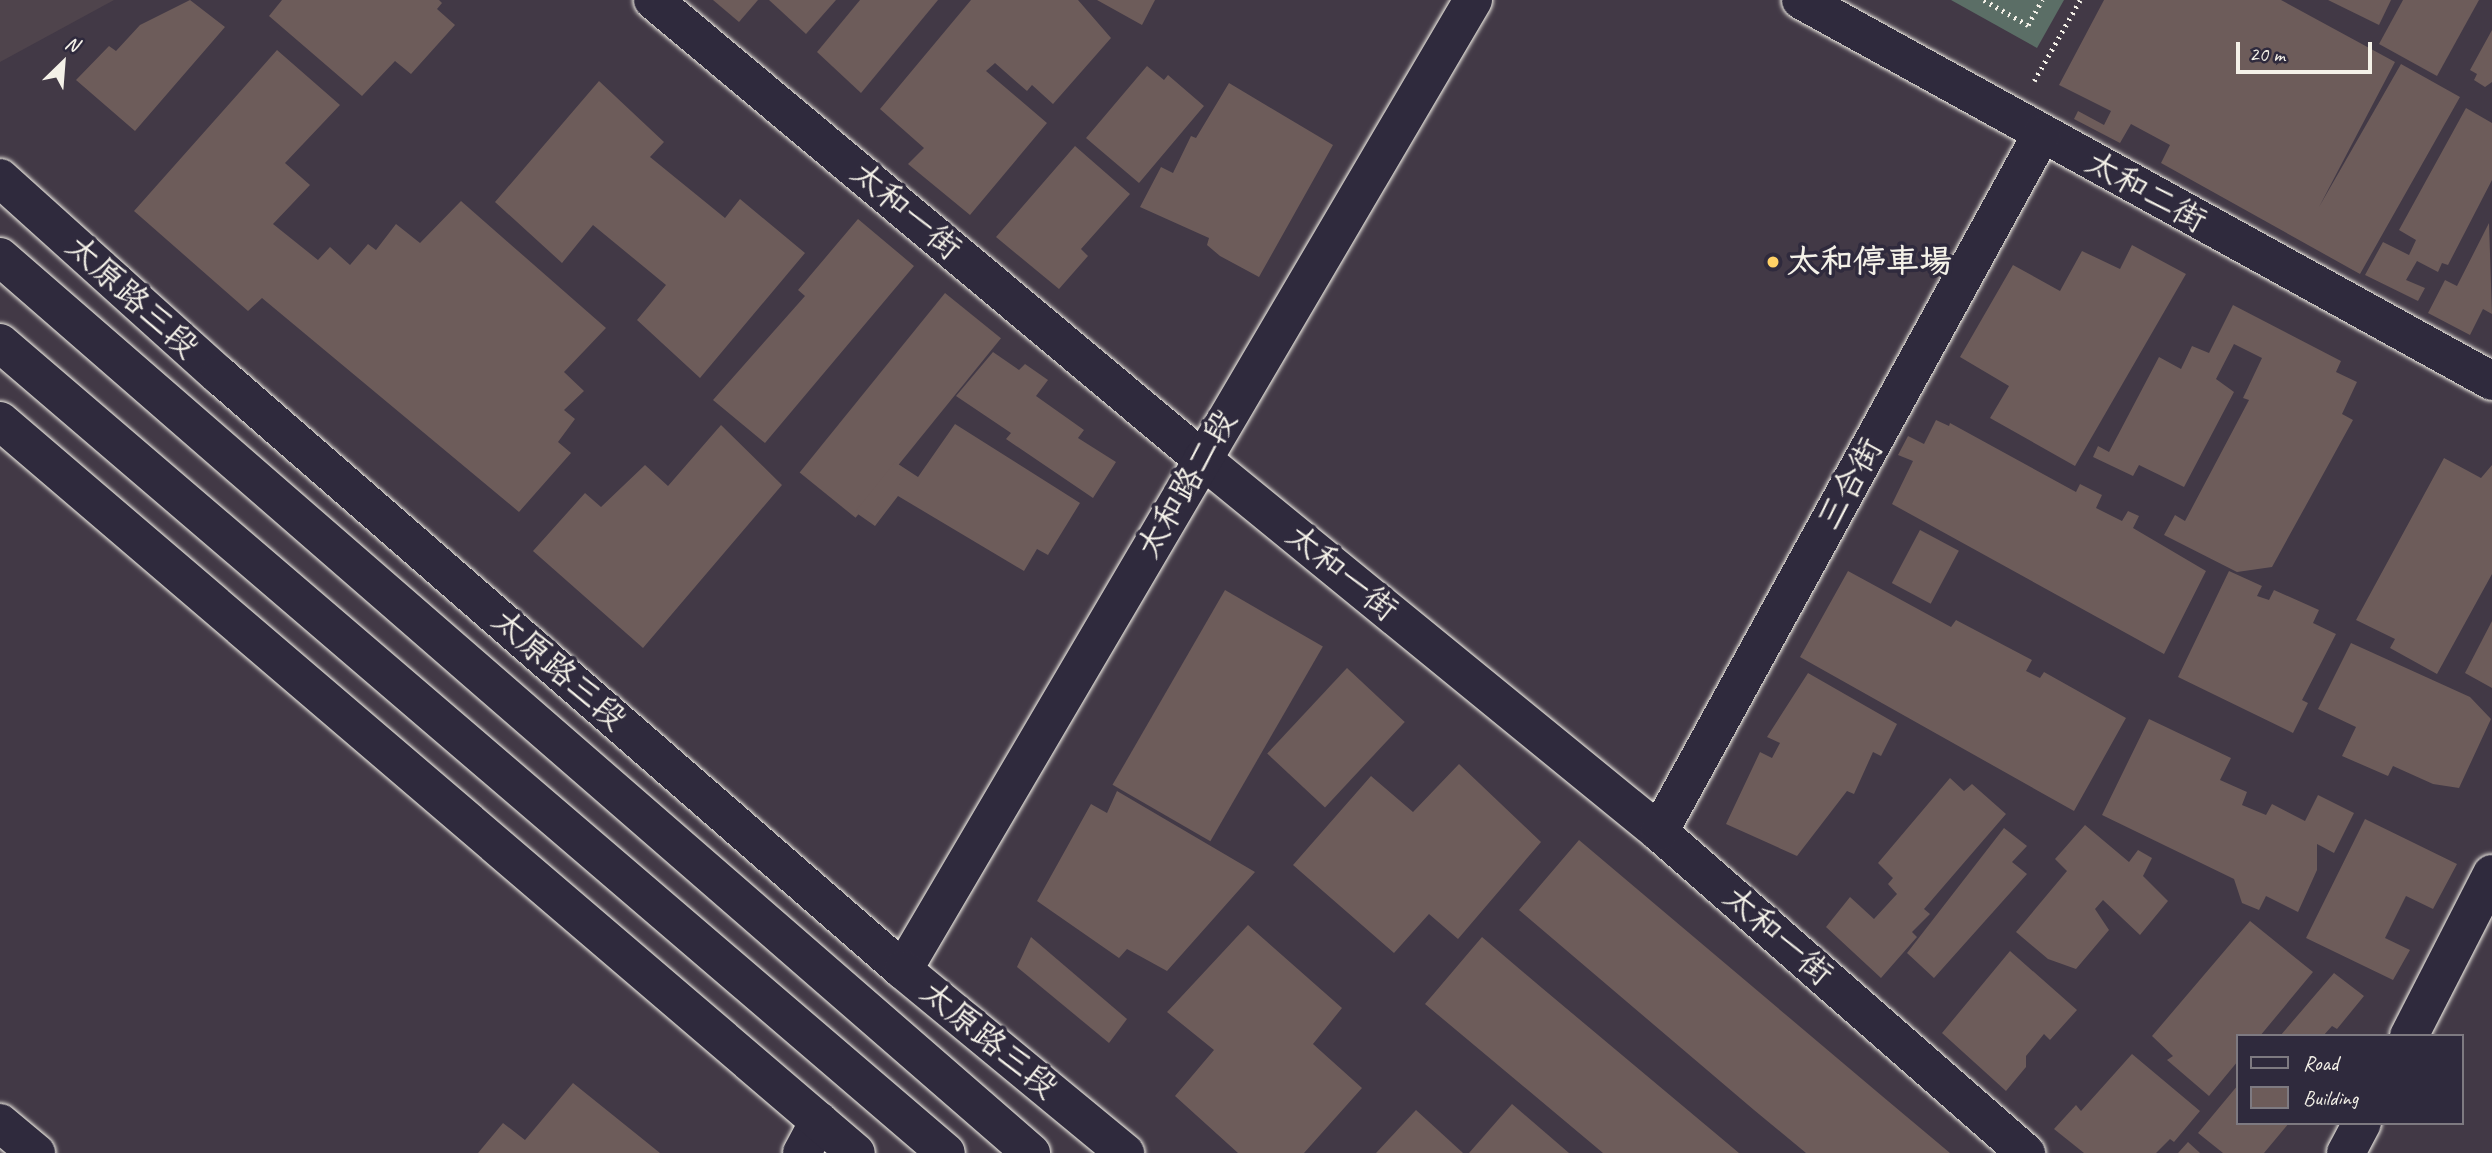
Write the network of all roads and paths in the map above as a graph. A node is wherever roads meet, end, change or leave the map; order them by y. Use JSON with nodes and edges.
{"nodes":[{"id":1,"x":653,"y":0,"type":"edge"},
{"id":2,"x":1473,"y":0,"type":"edge"},
{"id":3,"x":1801,"y":0,"type":"edge"},
{"id":4,"x":1984,"y":0,"type":"edge"},
{"id":5,"x":2042,"y":0,"type":"edge"},
{"id":6,"x":2080,"y":0,"type":"edge"},
{"id":7,"x":2020,"y":78,"type":"dead end"},
{"id":8,"x":2041,"y":135,"type":"junction"},
{"id":9,"x":0,"y":178,"type":"edge"},
{"id":10,"x":0,"y":257,"type":"edge"},
{"id":11,"x":0,"y":344,"type":"edge"},
{"id":12,"x":2492,"y":381,"type":"edge"},
{"id":13,"x":0,"y":421,"type":"edge"},
{"id":14,"x":1202,"y":458,"type":"junction"},
{"id":15,"x":1659,"y":832,"type":"junction"},
{"id":16,"x":2492,"y":874,"type":"edge"},
{"id":17,"x":903,"y":970,"type":"junction"},
{"id":18,"x":2410,"y":1034,"type":"edge"},
{"id":19,"x":0,"y":1123,"type":"edge"},
{"id":20,"x":2361,"y":1125,"type":"edge"},
{"id":21,"x":810,"y":1137,"type":"edge"},
{"id":22,"x":36,"y":1153,"type":"edge"},
{"id":23,"x":856,"y":1153,"type":"edge"},
{"id":24,"x":946,"y":1153,"type":"edge"},
{"id":25,"x":1031,"y":1153,"type":"edge"},
{"id":26,"x":1125,"y":1153,"type":"edge"},
{"id":27,"x":2026,"y":1153,"type":"edge"},
{"id":28,"x":2346,"y":1153,"type":"edge"}],
"edges":[{"from":1,"to":14,"type":"main road","name":"太和一街"},
{"from":2,"to":14,"type":"main road","name":"太和路二段"},
{"from":3,"to":8,"type":"main road","name":"太和二街"},
{"from":4,"to":5,"type":"path"},
{"from":6,"to":7,"type":"path"},
{"from":8,"to":12,"type":"main road","name":"太和二街"},
{"from":8,"to":15,"type":"main road","name":"三合街"},
{"from":9,"to":17,"type":"main road","name":"太原路三段"},
{"from":10,"to":25,"type":"main road","name":"太原路三段"},
{"from":11,"to":24,"type":"main road"},
{"from":13,"to":21,"type":"main road"},
{"from":14,"to":15,"type":"main road","name":"太和一街"},
{"from":14,"to":17,"type":"main road","name":"太和路二段"},
{"from":15,"to":27,"type":"main road","name":"太和一街"},
{"from":16,"to":18,"type":"main road"},
{"from":17,"to":26,"type":"main road","name":"太原路三段"},
{"from":19,"to":22,"type":"main road"},
{"from":20,"to":28,"type":"main road"},
{"from":21,"to":23,"type":"main road"}]}
